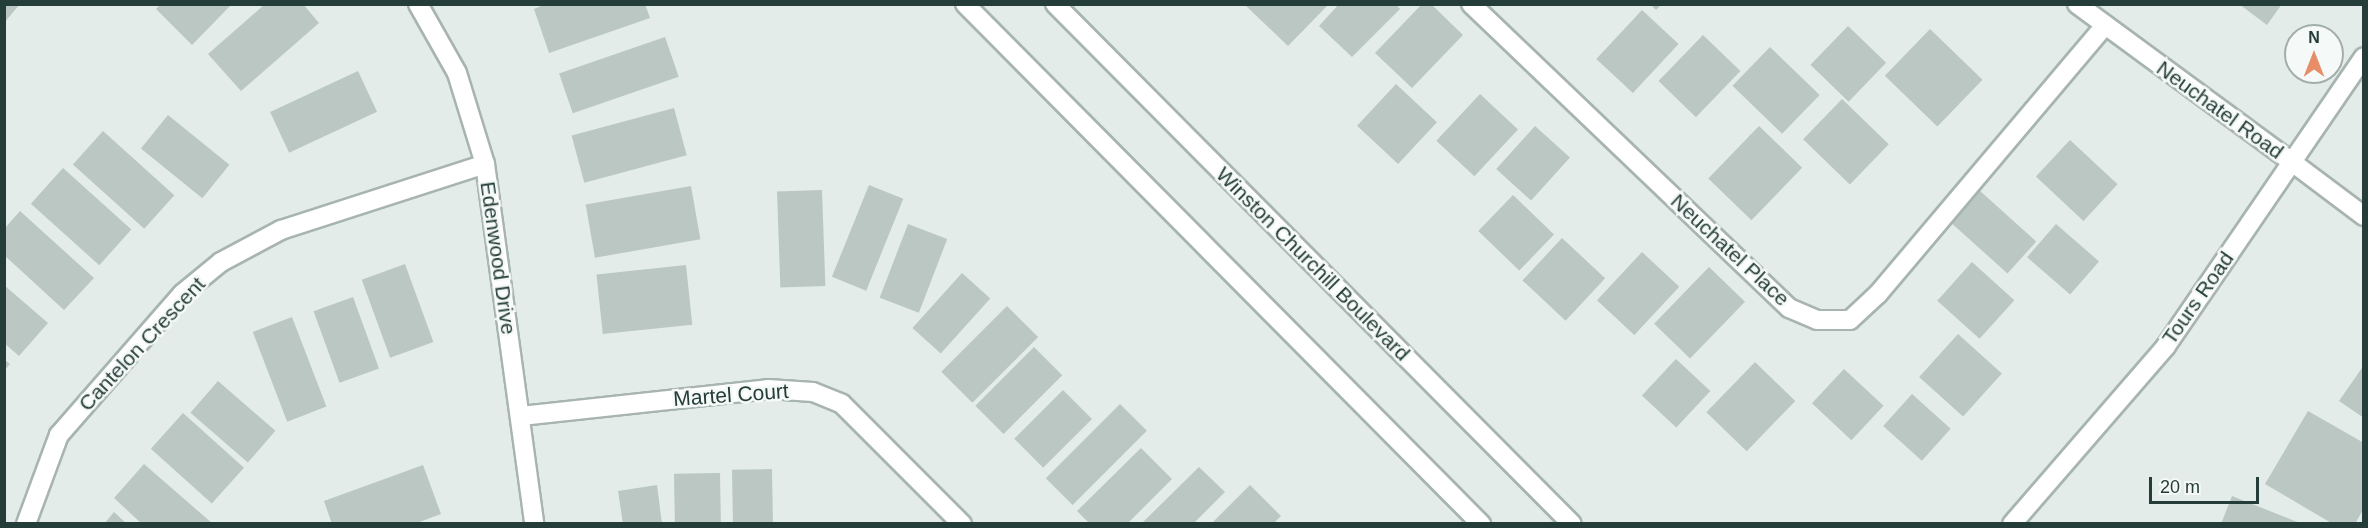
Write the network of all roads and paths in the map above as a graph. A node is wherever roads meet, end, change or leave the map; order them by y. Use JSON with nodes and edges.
{"nodes":[{"id":1,"x":418,"y":4,"type":"edge"},
{"id":2,"x":964,"y":4,"type":"edge"},
{"id":3,"x":1055,"y":4,"type":"edge"},
{"id":4,"x":1472,"y":4,"type":"edge"},
{"id":5,"x":2077,"y":4,"type":"edge"},
{"id":6,"x":2105,"y":25,"type":"junction"},
{"id":7,"x":2364,"y":57,"type":"edge"},
{"id":8,"x":2292,"y":162,"type":"junction"},
{"id":9,"x":485,"y":165,"type":"junction"},
{"id":10,"x":2364,"y":216,"type":"edge"},
{"id":11,"x":521,"y":416,"type":"junction"},
{"id":12,"x":26,"y":524,"type":"edge"},
{"id":13,"x":534,"y":524,"type":"edge"},
{"id":14,"x":962,"y":524,"type":"edge"},
{"id":15,"x":1481,"y":524,"type":"edge"},
{"id":16,"x":1572,"y":524,"type":"edge"},
{"id":17,"x":2013,"y":524,"type":"edge"}],
"edges":[{"from":1,"to":9,"type":"street","name":"Edenwood Drive"},
{"from":2,"to":15,"type":"street"},
{"from":3,"to":16,"type":"street","name":"Winston Churchill Boulevard"},
{"from":4,"to":6,"type":"street","name":"Neuchatel Place"},
{"from":5,"to":6,"type":"street","name":"Neuchatel Road"},
{"from":6,"to":8,"type":"street","name":"Neuchatel Road"},
{"from":7,"to":8,"type":"street","name":"Tours Road"},
{"from":8,"to":10,"type":"street","name":"Neuchatel Road"},
{"from":8,"to":17,"type":"street","name":"Tours Road"},
{"from":9,"to":11,"type":"street","name":"Edenwood Drive"},
{"from":9,"to":12,"type":"street","name":"Cantelon Crescent"},
{"from":11,"to":13,"type":"street","name":"Edenwood Drive"},
{"from":11,"to":14,"type":"street","name":"Martel Court"}]}
